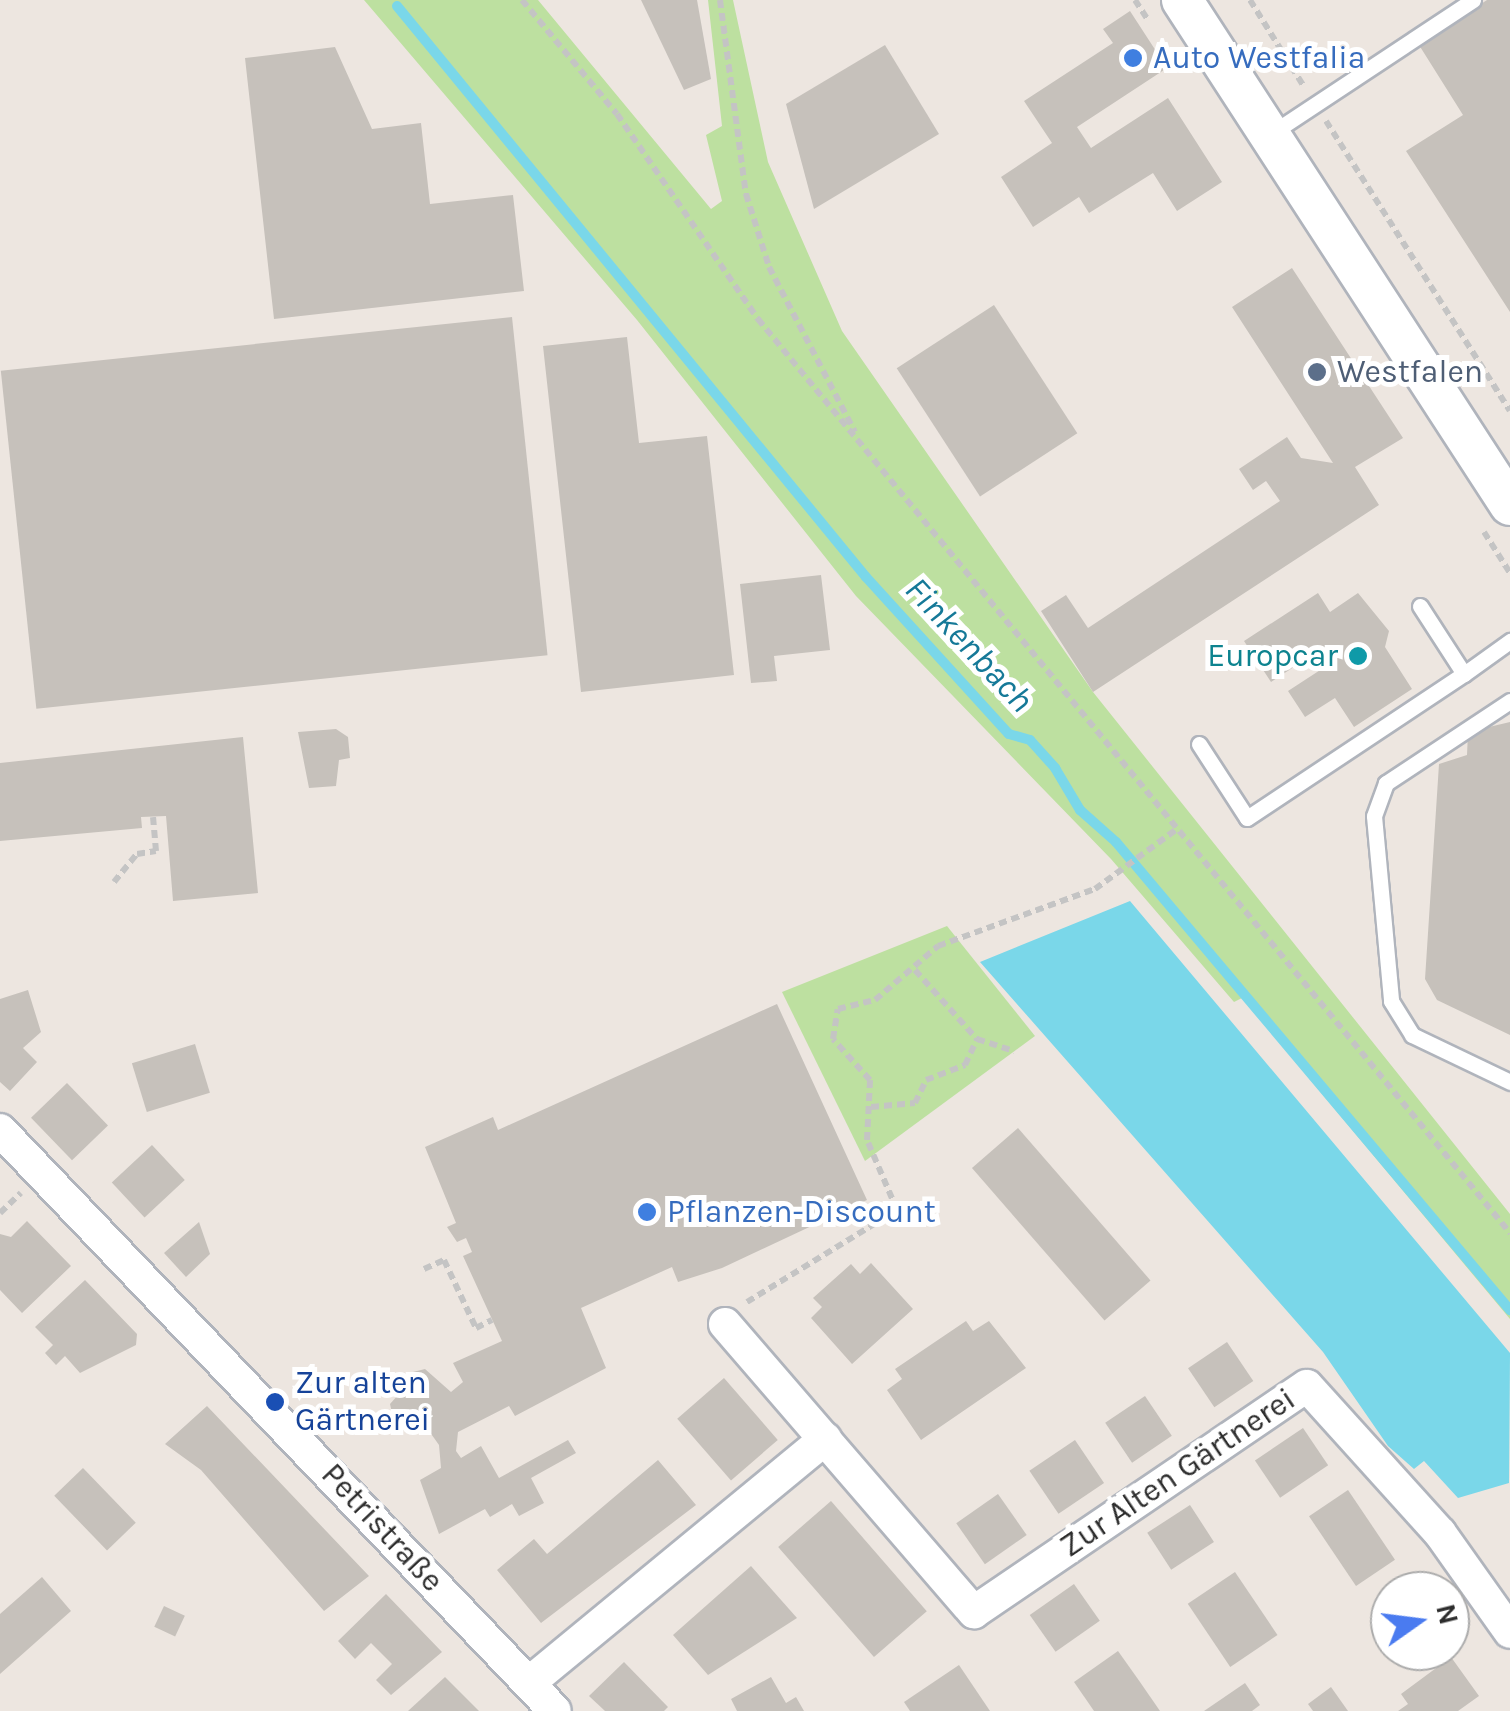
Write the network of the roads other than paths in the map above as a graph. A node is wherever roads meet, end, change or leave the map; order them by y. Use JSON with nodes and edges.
{"nodes":[{"id":1,"x":1182,"y":0,"type":"edge"},
{"id":2,"x":1473,"y":0,"type":"edge"},
{"id":3,"x":1270,"y":134,"type":"junction"},
{"id":4,"x":1510,"y":505,"type":"edge"},
{"id":5,"x":1420,"y":606,"type":"dead end"},
{"id":6,"x":1510,"y":640,"type":"edge"},
{"id":7,"x":1464,"y":674,"type":"junction"},
{"id":8,"x":1510,"y":701,"type":"edge"},
{"id":9,"x":1199,"y":744,"type":"dead end"},
{"id":10,"x":1510,"y":1082,"type":"edge"},
{"id":11,"x":0,"y":1130,"type":"edge"},
{"id":12,"x":725,"y":1324,"type":"road end"},
{"id":13,"x":824,"y":1439,"type":"junction"},
{"id":14,"x":1510,"y":1632,"type":"edge"},
{"id":15,"x":529,"y":1683,"type":"junction"},
{"id":16,"x":555,"y":1711,"type":"edge"}],
"edges":[{"from":1,"to":3,"type":"street"},
{"from":2,"to":3,"type":"lane"},
{"from":3,"to":4,"type":"street"},
{"from":5,"to":7,"type":"lane"},
{"from":6,"to":7,"type":"lane"},
{"from":7,"to":9,"type":"lane"},
{"from":8,"to":10,"type":"lane"},
{"from":11,"to":15,"type":"street","name":"Petristraße"},
{"from":12,"to":13,"type":"street","name":"Zur Alten Gärtnerei"},
{"from":13,"to":14,"type":"street","name":"Zur Alten Gärtnerei"},
{"from":13,"to":15,"type":"street"},
{"from":15,"to":16,"type":"street","name":"Petristraße"}]}
